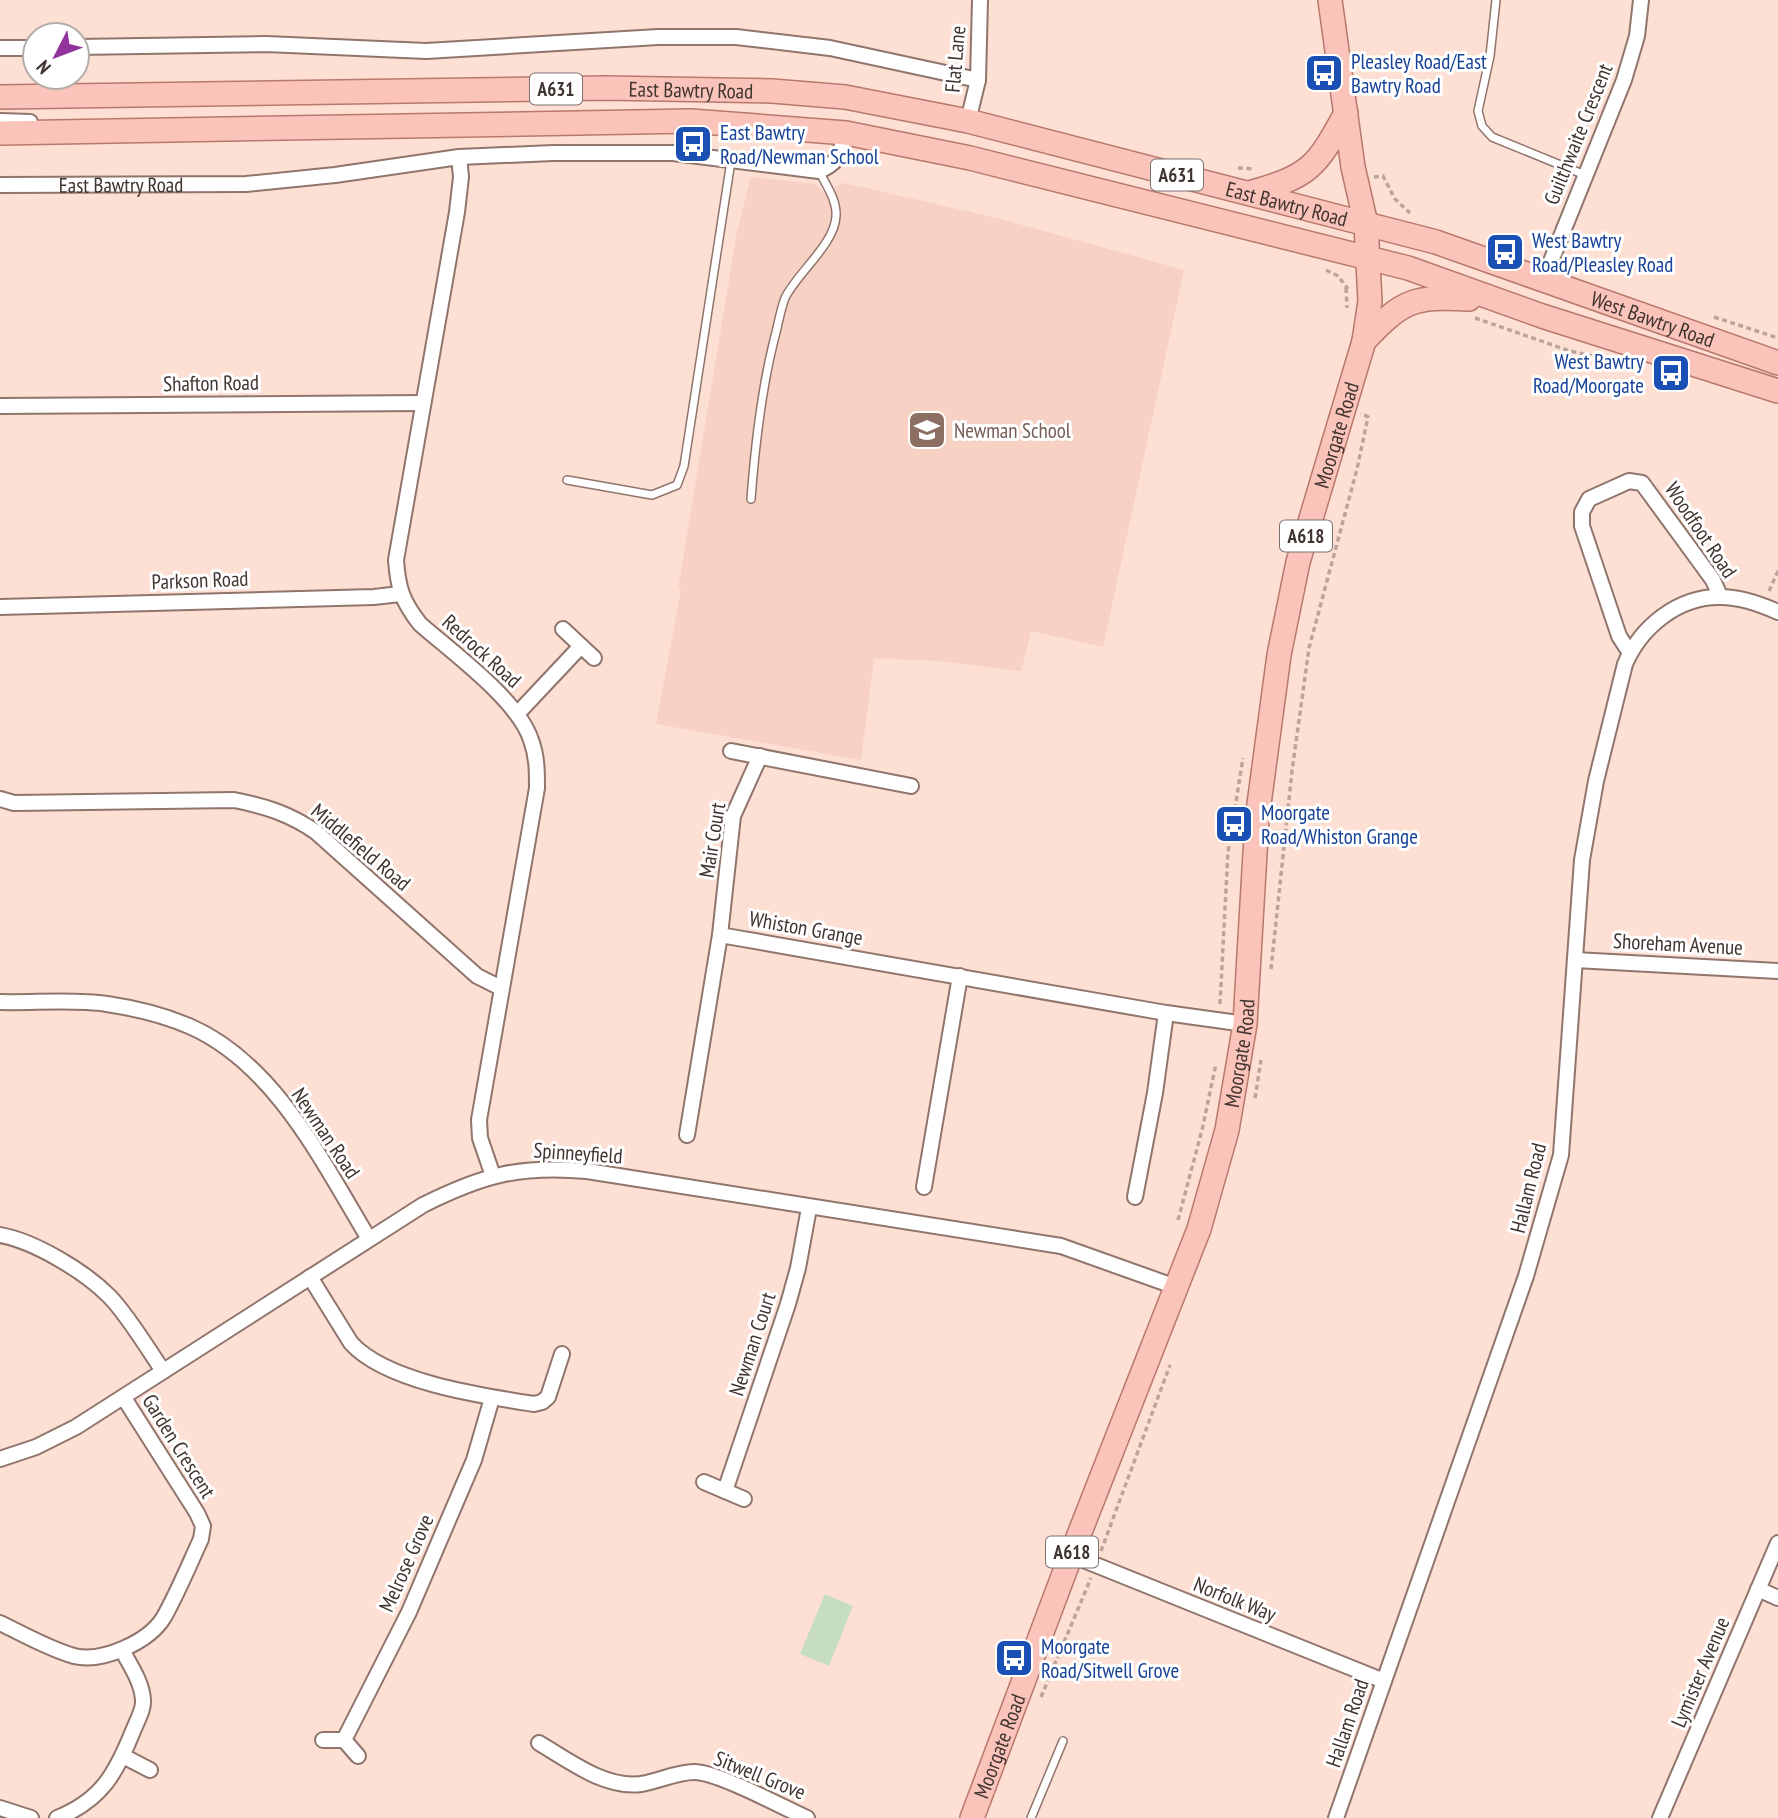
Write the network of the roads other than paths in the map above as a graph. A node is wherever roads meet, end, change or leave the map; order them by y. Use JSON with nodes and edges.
{"nodes":[{"id":1,"x":980,"y":0,"type":"edge"},
{"id":2,"x":1330,"y":0,"type":"edge"},
{"id":3,"x":1496,"y":0,"type":"edge"},
{"id":4,"x":1641,"y":0,"type":"edge"},
{"id":5,"x":91,"y":47,"type":"edge"},
{"id":6,"x":0,"y":48,"type":"edge"},
{"id":7,"x":21,"y":48,"type":"edge"},
{"id":8,"x":978,"y":80,"type":"junction"},
{"id":9,"x":0,"y":97,"type":"edge"},
{"id":10,"x":1346,"y":113,"type":"junction"},
{"id":11,"x":0,"y":121,"type":"edge"},
{"id":12,"x":968,"y":121,"type":"junction"},
{"id":13,"x":111,"y":131,"type":"junction"},
{"id":14,"x":0,"y":133,"type":"edge"},
{"id":15,"x":846,"y":133,"type":"junction"},
{"id":16,"x":459,"y":157,"type":"junction"},
{"id":17,"x":731,"y":161,"type":"junction"},
{"id":18,"x":819,"y":172,"type":"junction"},
{"id":19,"x":1585,"y":175,"type":"junction"},
{"id":20,"x":0,"y":185,"type":"edge"},
{"id":21,"x":1249,"y":193,"type":"junction"},
{"id":22,"x":1366,"y":224,"type":"junction"},
{"id":23,"x":1367,"y":257,"type":"junction"},
{"id":24,"x":1543,"y":281,"type":"junction"},
{"id":25,"x":1493,"y":300,"type":"junction"},
{"id":26,"x":1364,"y":341,"type":"junction"},
{"id":27,"x":1778,"y":363,"type":"edge"},
{"id":28,"x":1778,"y":391,"type":"edge"},
{"id":29,"x":423,"y":403,"type":"junction"},
{"id":30,"x":0,"y":406,"type":"edge"},
{"id":31,"x":568,"y":480,"type":"dead end"},
{"id":32,"x":751,"y":499,"type":"dead end"},
{"id":33,"x":400,"y":594,"type":"junction"},
{"id":34,"x":1720,"y":596,"type":"junction"},
{"id":35,"x":0,"y":607,"type":"edge"},
{"id":36,"x":1778,"y":612,"type":"edge"},
{"id":37,"x":563,"y":629,"type":"dead end"},
{"id":38,"x":581,"y":646,"type":"junction"},
{"id":39,"x":1630,"y":653,"type":"junction"},
{"id":40,"x":594,"y":658,"type":"dead end"},
{"id":41,"x":518,"y":713,"type":"junction"},
{"id":42,"x":731,"y":751,"type":"dead end"},
{"id":43,"x":760,"y":756,"type":"junction"},
{"id":44,"x":911,"y":786,"type":"dead end"},
{"id":45,"x":0,"y":799,"type":"edge"},
{"id":46,"x":720,"y":935,"type":"junction"},
{"id":47,"x":1575,"y":960,"type":"junction"},
{"id":48,"x":1778,"y":971,"type":"edge"},
{"id":49,"x":960,"y":975,"type":"junction"},
{"id":50,"x":501,"y":988,"type":"junction"},
{"id":51,"x":0,"y":1002,"type":"edge"},
{"id":52,"x":1166,"y":1013,"type":"junction"},
{"id":53,"x":1245,"y":1024,"type":"junction"},
{"id":54,"x":687,"y":1135,"type":"dead end"},
{"id":55,"x":493,"y":1176,"type":"junction"},
{"id":56,"x":925,"y":1187,"type":"dead end"},
{"id":57,"x":1135,"y":1197,"type":"dead end"},
{"id":58,"x":809,"y":1208,"type":"junction"},
{"id":59,"x":0,"y":1235,"type":"edge"},
{"id":60,"x":369,"y":1239,"type":"junction"},
{"id":61,"x":310,"y":1277,"type":"junction"},
{"id":62,"x":1176,"y":1287,"type":"junction"},
{"id":63,"x":562,"y":1353,"type":"dead end"},
{"id":64,"x":163,"y":1371,"type":"junction"},
{"id":65,"x":124,"y":1398,"type":"junction"},
{"id":66,"x":492,"y":1398,"type":"junction"},
{"id":67,"x":0,"y":1459,"type":"edge"},
{"id":68,"x":704,"y":1482,"type":"dead end"},
{"id":69,"x":725,"y":1490,"type":"junction"},
{"id":70,"x":744,"y":1499,"type":"dead end"},
{"id":71,"x":1778,"y":1543,"type":"edge"},
{"id":72,"x":1071,"y":1555,"type":"junction"},
{"id":73,"x":1758,"y":1589,"type":"junction"},
{"id":74,"x":1778,"y":1598,"type":"edge"},
{"id":75,"x":0,"y":1623,"type":"edge"},
{"id":76,"x":122,"y":1650,"type":"junction"},
{"id":77,"x":1384,"y":1681,"type":"junction"},
{"id":78,"x":323,"y":1740,"type":"dead end"},
{"id":79,"x":344,"y":1740,"type":"junction"},
{"id":80,"x":1063,"y":1741,"type":"dead end"},
{"id":81,"x":539,"y":1743,"type":"dead end"},
{"id":82,"x":123,"y":1756,"type":"junction"},
{"id":83,"x":358,"y":1756,"type":"dead end"},
{"id":84,"x":150,"y":1770,"type":"dead end"},
{"id":85,"x":0,"y":1808,"type":"edge"},
{"id":86,"x":31,"y":1818,"type":"edge"},
{"id":87,"x":57,"y":1818,"type":"edge"},
{"id":88,"x":807,"y":1818,"type":"edge"},
{"id":89,"x":972,"y":1818,"type":"edge"},
{"id":90,"x":1031,"y":1818,"type":"edge"},
{"id":91,"x":1336,"y":1818,"type":"edge"},
{"id":92,"x":1660,"y":1818,"type":"edge"}],
"edges":[{"from":1,"to":8,"type":"street","name":"Flat Lane"},
{"from":2,"to":10,"type":"main road","number":"A618"},
{"from":3,"to":19,"type":"lane"},
{"from":4,"to":19,"type":"street","name":"Guilthwaite Crescent"},
{"from":5,"to":8,"type":"street"},
{"from":6,"to":7,"type":"street"},
{"from":8,"to":12,"type":"street","name":"Flat Lane"},
{"from":9,"to":12,"type":"main road","name":"East Bawtry Road","number":"A631"},
{"from":10,"to":21,"type":"main road"},
{"from":10,"to":22,"type":"main road","number":"A618"},
{"from":11,"to":13,"type":"street","name":"East Bawtry Road"},
{"from":12,"to":21,"type":"main road","name":"East Bawtry Road","number":"A631"},
{"from":13,"to":14,"type":"main road","name":"East Bawtry Road","number":"A631"},
{"from":13,"to":15,"type":"main road","name":"East Bawtry Road","number":"A631"},
{"from":15,"to":18,"type":"street"},
{"from":15,"to":23,"type":"main road","name":"East Bawtry Road","number":"A631"},
{"from":16,"to":17,"type":"street","name":"East Bawtry Road"},
{"from":16,"to":20,"type":"street","name":"East Bawtry Road"},
{"from":16,"to":29,"type":"street","name":"Redrock Road"},
{"from":17,"to":18,"type":"street","name":"East Bawtry Road"},
{"from":17,"to":31,"type":"lane"},
{"from":18,"to":32,"type":"lane"},
{"from":19,"to":24,"type":"street","name":"Guilthwaite Crescent"},
{"from":21,"to":22,"type":"main road","name":"East Bawtry Road","number":"A631"},
{"from":22,"to":23,"type":"main road","number":"A618"},
{"from":22,"to":24,"type":"main road","name":"West Bawtry Road","number":"A631"},
{"from":23,"to":25,"type":"main road","name":"West Bawtry Road","number":"A631"},
{"from":23,"to":26,"type":"main road","name":"Moorgate Road","number":"A618"},
{"from":24,"to":27,"type":"main road","name":"West Bawtry Road","number":"A631"},
{"from":25,"to":26,"type":"main road"},
{"from":25,"to":28,"type":"main road","name":"West Bawtry Road","number":"A631"},
{"from":26,"to":53,"type":"main road","name":"Moorgate Road","number":"A618"},
{"from":29,"to":30,"type":"street","name":"Shafton Road"},
{"from":29,"to":33,"type":"street","name":"Redrock Road"},
{"from":33,"to":35,"type":"street","name":"Parkson Road"},
{"from":33,"to":41,"type":"street","name":"Redrock Road"},
{"from":34,"to":36,"type":"street","name":"Woodfoot Road"},
{"from":34,"to":39,"type":"street","name":"Hallam Road"},
{"from":34,"to":39,"type":"street","name":"Woodfoot Road"},
{"from":37,"to":38,"type":"street"},
{"from":38,"to":40,"type":"street"},
{"from":38,"to":41,"type":"street"},
{"from":39,"to":47,"type":"street","name":"Hallam Road"},
{"from":41,"to":50,"type":"street","name":"Redrock Road"},
{"from":42,"to":43,"type":"street"},
{"from":43,"to":44,"type":"street"},
{"from":43,"to":46,"type":"street","name":"Mair Court"},
{"from":45,"to":50,"type":"street","name":"Middlefield Road"},
{"from":46,"to":49,"type":"street","name":"Whiston Grange"},
{"from":46,"to":54,"type":"street","name":"Whiston Grange"},
{"from":47,"to":48,"type":"street","name":"Shoreham Avenue"},
{"from":47,"to":77,"type":"street","name":"Hallam Road"},
{"from":49,"to":52,"type":"street","name":"Whiston Grange"},
{"from":49,"to":56,"type":"street"},
{"from":50,"to":55,"type":"street","name":"Redrock Road"},
{"from":51,"to":60,"type":"street","name":"Newman Road"},
{"from":52,"to":53,"type":"street","name":"Whiston Grange"},
{"from":52,"to":57,"type":"street"},
{"from":53,"to":62,"type":"main road","name":"Moorgate Road","number":"A618"},
{"from":55,"to":58,"type":"street","name":"Spinneyfield"},
{"from":55,"to":60,"type":"street","name":"Spinneyfield"},
{"from":58,"to":62,"type":"street","name":"Spinneyfield"},
{"from":58,"to":69,"type":"street","name":"Newman Court"},
{"from":59,"to":64,"type":"street"},
{"from":60,"to":61,"type":"street","name":"Spinneyfield"},
{"from":61,"to":64,"type":"street","name":"Spinneyfield"},
{"from":61,"to":66,"type":"street"},
{"from":62,"to":72,"type":"main road","name":"Moorgate Road","number":"A618"},
{"from":63,"to":66,"type":"street"},
{"from":64,"to":65,"type":"street","name":"Spinneyfield"},
{"from":65,"to":67,"type":"street","name":"Spinneyfield"},
{"from":65,"to":76,"type":"street","name":"Garden Crescent"},
{"from":66,"to":79,"type":"street","name":"Melrose Grove"},
{"from":68,"to":69,"type":"street"},
{"from":69,"to":70,"type":"street"},
{"from":71,"to":73,"type":"street","name":"Lymister Avenue"},
{"from":72,"to":77,"type":"street","name":"Norfolk Way"},
{"from":72,"to":89,"type":"main road","name":"Moorgate Road","number":"A618"},
{"from":73,"to":74,"type":"street"},
{"from":73,"to":92,"type":"street","name":"Lymister Avenue"},
{"from":75,"to":76,"type":"street","name":"Garden Crescent"},
{"from":76,"to":82,"type":"street"},
{"from":77,"to":91,"type":"street","name":"Hallam Road"},
{"from":78,"to":79,"type":"street"},
{"from":79,"to":83,"type":"street"},
{"from":80,"to":90,"type":"lane"},
{"from":81,"to":88,"type":"street","name":"Sitwell Grove"},
{"from":82,"to":84,"type":"street"},
{"from":82,"to":87,"type":"street"},
{"from":85,"to":86,"type":"street"}]}
